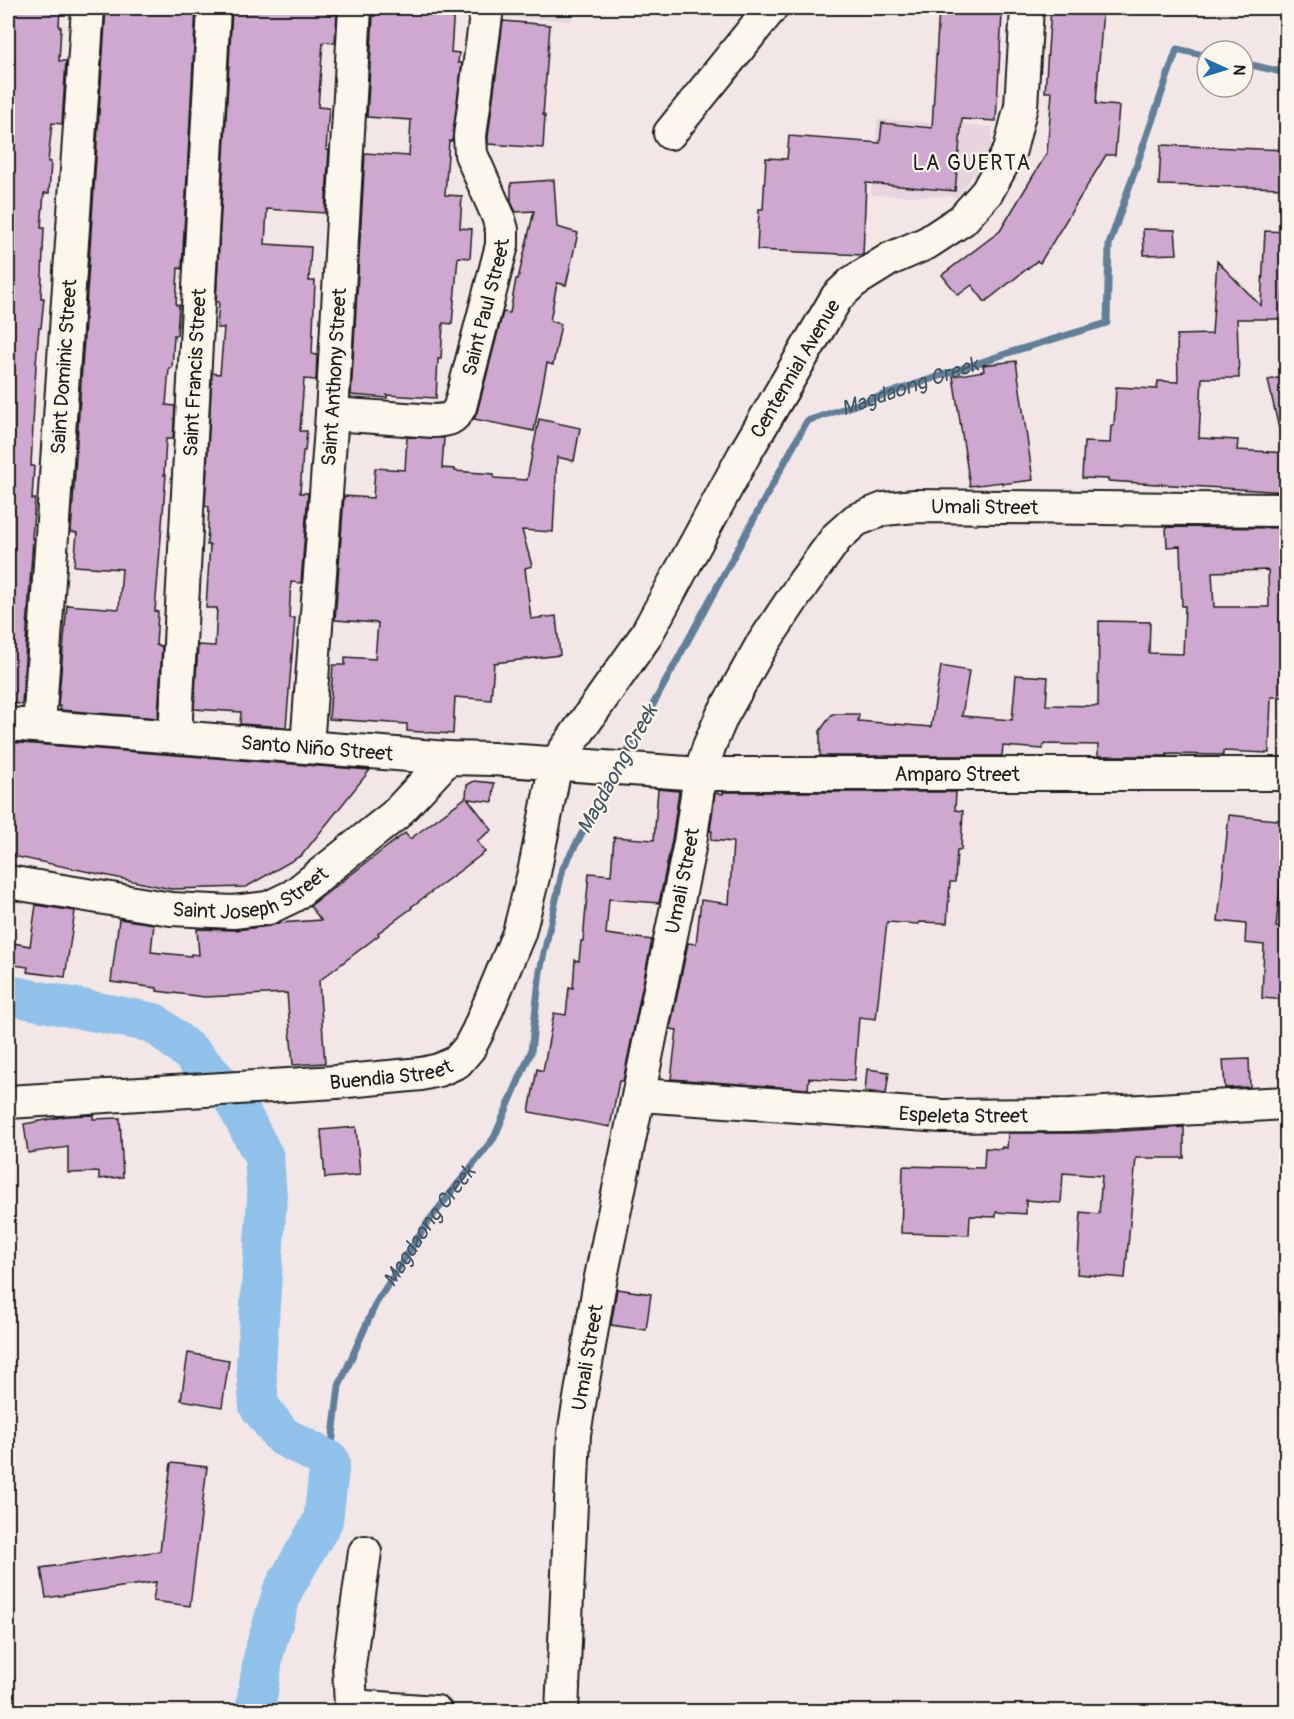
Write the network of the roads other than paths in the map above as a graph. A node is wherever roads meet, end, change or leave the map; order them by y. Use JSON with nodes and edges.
{"nodes":[{"id":1,"x":88,"y":8,"type":"edge"},
{"id":2,"x":214,"y":8,"type":"edge"},
{"id":3,"x":355,"y":8,"type":"edge"},
{"id":4,"x":487,"y":8,"type":"edge"},
{"id":5,"x":771,"y":8,"type":"edge"},
{"id":6,"x":1027,"y":8,"type":"edge"},
{"id":7,"x":670,"y":133,"type":"dead end"},
{"id":8,"x":332,"y":414,"type":"junction"},
{"id":9,"x":1287,"y":510,"type":"edge"},
{"id":10,"x":8,"y":724,"type":"edge"},
{"id":11,"x":39,"y":726,"type":"junction"},
{"id":12,"x":175,"y":736,"type":"junction"},
{"id":13,"x":308,"y":746,"type":"junction"},
{"id":14,"x":448,"y":758,"type":"junction"},
{"id":15,"x":566,"y":764,"type":"junction"},
{"id":16,"x":629,"y":768,"type":"joint"},
{"id":17,"x":700,"y":774,"type":"junction"},
{"id":18,"x":1287,"y":774,"type":"edge"},
{"id":19,"x":8,"y":882,"type":"edge"},
{"id":20,"x":639,"y":1095,"type":"junction"},
{"id":21,"x":8,"y":1102,"type":"edge"},
{"id":22,"x":1287,"y":1103,"type":"edge"},
{"id":23,"x":365,"y":1552,"type":"dead end"},
{"id":24,"x":436,"y":1712,"type":"edge"},
{"id":25,"x":562,"y":1712,"type":"edge"}],
"edges":[{"from":1,"to":11,"type":"street","name":"Saint Dominic Street"},
{"from":2,"to":12,"type":"street","name":"Saint Francis Street"},
{"from":3,"to":8,"type":"street","name":"Saint Anthony Street"},
{"from":4,"to":8,"type":"street","name":"Saint Paul Street"},
{"from":5,"to":7,"type":"street"},
{"from":6,"to":15,"type":"street","name":"Centennial Avenue"},
{"from":8,"to":13,"type":"street","name":"Saint Anthony Street"},
{"from":9,"to":17,"type":"street","name":"Umali Street"},
{"from":10,"to":11,"type":"street","name":"Santo Niño Street"},
{"from":11,"to":12,"type":"street","name":"Santo Niño Street"},
{"from":12,"to":13,"type":"street","name":"Santo Niño Street"},
{"from":13,"to":14,"type":"street","name":"Santo Niño Street"},
{"from":14,"to":15,"type":"street","name":"Santo Niño Street"},
{"from":14,"to":19,"type":"street","name":"Saint Joseph Street"},
{"from":15,"to":16,"type":"street","name":"Santo Niño Street"},
{"from":15,"to":21,"type":"street","name":"Buendia Street"},
{"from":16,"to":17,"type":"street","name":"Amparo Street"},
{"from":17,"to":18,"type":"street","name":"Amparo Street"},
{"from":17,"to":20,"type":"street","name":"Umali Street"},
{"from":20,"to":22,"type":"street","name":"Espeleta Street"},
{"from":20,"to":25,"type":"street","name":"Umali Street"},
{"from":23,"to":24,"type":"street"}]}
